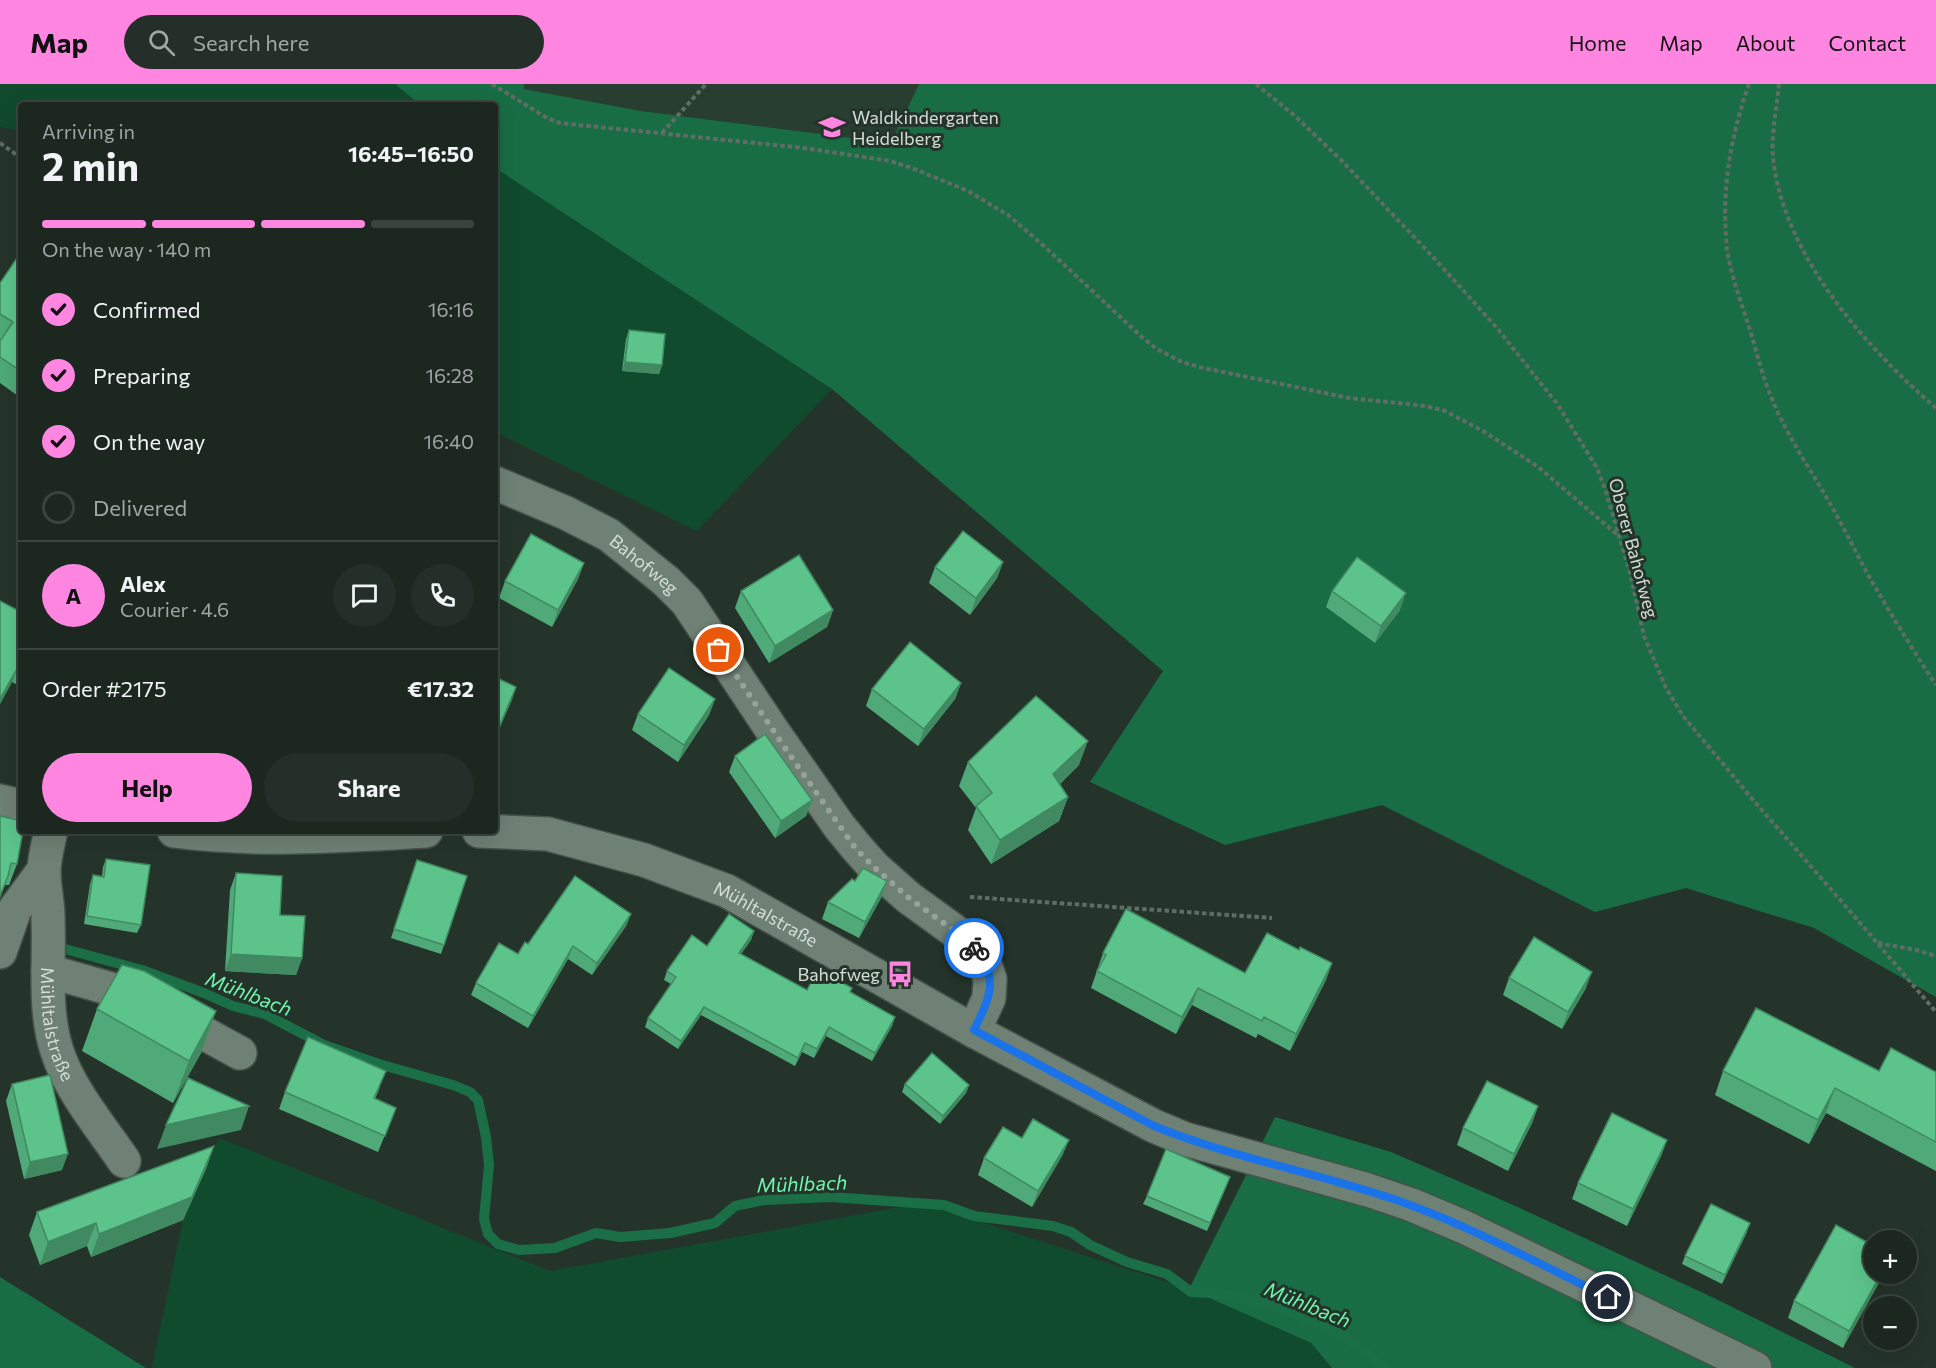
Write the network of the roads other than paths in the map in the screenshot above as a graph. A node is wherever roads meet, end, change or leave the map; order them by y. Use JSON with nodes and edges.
{"nodes":[{"id":1,"x":498,"y":484,"type":"edge"},
{"id":2,"x":0,"y":801,"type":"edge"},
{"id":3,"x":18,"y":805,"type":"edge"},
{"id":4,"x":498,"y":832,"type":"edge"},
{"id":5,"x":50,"y":834,"type":"edge"},
{"id":6,"x":207,"y":834,"type":"edge"},
{"id":7,"x":377,"y":834,"type":"edge"},
{"id":8,"x":44,"y":871,"type":"junction"},
{"id":9,"x":0,"y":952,"type":"edge"},
{"id":10,"x":48,"y":971,"type":"junction"},
{"id":11,"x":974,"y":1030,"type":"junction"},
{"id":12,"x":240,"y":1053,"type":"dead end"},
{"id":13,"x":124,"y":1161,"type":"dead end"},
{"id":14,"x":1755,"y":1368,"type":"edge"}],
"edges":[{"from":1,"to":11,"type":"street","name":"Bahofweg"},
{"from":2,"to":3,"type":"street"},
{"from":4,"to":11,"type":"street","name":"Mühltalstraße"},
{"from":5,"to":8,"type":"street","name":"Mühltalstraße"},
{"from":6,"to":7,"type":"street"},
{"from":8,"to":9,"type":"street","name":"Mühltalstraße"},
{"from":8,"to":10,"type":"street","name":"Mühltalstraße"},
{"from":10,"to":12,"type":"street"},
{"from":10,"to":13,"type":"street","name":"Mühltalstraße"},
{"from":11,"to":14,"type":"street","name":"Mühltalstraße"}]}
